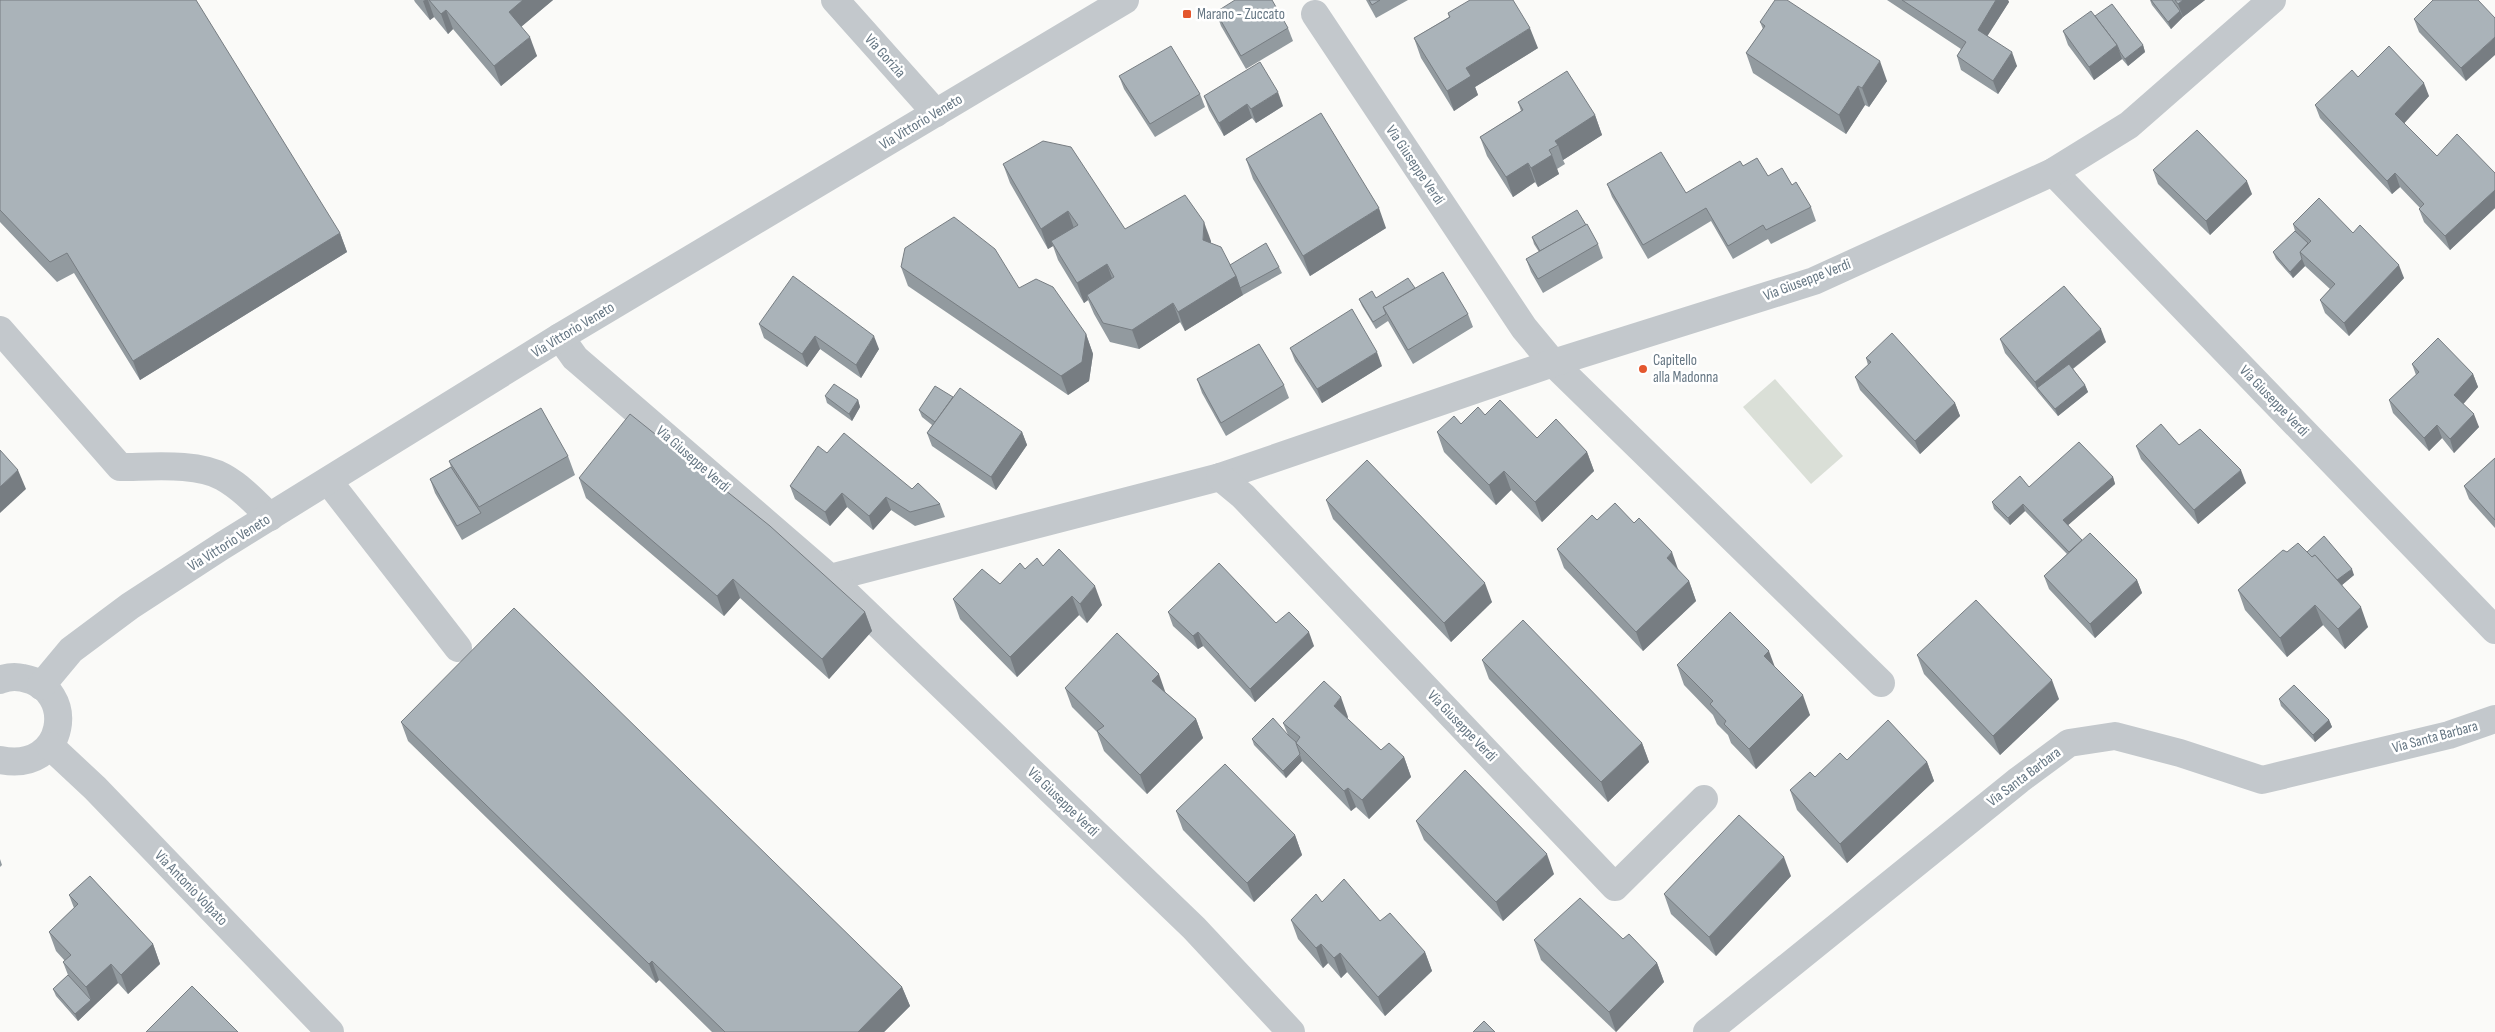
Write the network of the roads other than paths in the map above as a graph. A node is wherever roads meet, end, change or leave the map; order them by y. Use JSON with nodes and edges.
{"nodes":[{"id":1,"x":835,"y":0,"type":"edge"},
{"id":2,"x":1125,"y":0,"type":"edge"},
{"id":3,"x":2272,"y":0,"type":"edge"},
{"id":4,"x":1315,"y":14,"type":"dead end"},
{"id":5,"x":936,"y":113,"type":"junction"},
{"id":6,"x":2053,"y":172,"type":"junction"},
{"id":7,"x":0,"y":330,"type":"edge"},
{"id":8,"x":560,"y":337,"type":"junction"},
{"id":9,"x":1552,"y":363,"type":"junction"},
{"id":10,"x":1220,"y":477,"type":"junction"},
{"id":11,"x":329,"y":482,"type":"junction"},
{"id":12,"x":270,"y":517,"type":"junction"},
{"id":13,"x":830,"y":578,"type":"junction"},
{"id":14,"x":2495,"y":630,"type":"edge"},
{"id":15,"x":458,"y":648,"type":"dead end"},
{"id":16,"x":0,"y":680,"type":"edge"},
{"id":17,"x":1881,"y":683,"type":"dead end"},
{"id":18,"x":41,"y":686,"type":"junction"},
{"id":19,"x":2495,"y":720,"type":"edge"},
{"id":20,"x":50,"y":746,"type":"junction"},
{"id":21,"x":0,"y":760,"type":"edge"},
{"id":22,"x":1704,"y":799,"type":"dead end"},
{"id":23,"x":330,"y":1032,"type":"edge"},
{"id":24,"x":1291,"y":1032,"type":"edge"},
{"id":25,"x":1707,"y":1032,"type":"edge"}],
"edges":[{"from":1,"to":5,"type":"street","name":"Via Gorizia"},
{"from":2,"to":5,"type":"street","name":"Via Vittorio Veneto"},
{"from":3,"to":6,"type":"street","name":"Via Giuseppe Verdi"},
{"from":4,"to":9,"type":"street","name":"Via Giuseppe Verdi"},
{"from":5,"to":8,"type":"street","name":"Via Vittorio Veneto"},
{"from":6,"to":9,"type":"street","name":"Via Giuseppe Verdi"},
{"from":6,"to":14,"type":"street","name":"Via Giuseppe Verdi"},
{"from":7,"to":12,"type":"street"},
{"from":8,"to":11,"type":"street","name":"Via Vittorio Veneto"},
{"from":8,"to":13,"type":"street","name":"Via Giuseppe Verdi"},
{"from":9,"to":10,"type":"street","name":"Via Giuseppe Verdi"},
{"from":9,"to":17,"type":"street","name":"Via Giuseppe Verdi"},
{"from":10,"to":13,"type":"street","name":"Via Giuseppe Verdi"},
{"from":10,"to":22,"type":"street","name":"Via Giuseppe Verdi"},
{"from":11,"to":12,"type":"street","name":"Via Vittorio Veneto"},
{"from":11,"to":15,"type":"street"},
{"from":12,"to":18,"type":"street","name":"Via Vittorio Veneto"},
{"from":13,"to":24,"type":"street","name":"Via Giuseppe Verdi"},
{"from":16,"to":18,"type":"street"},
{"from":18,"to":20,"type":"street"},
{"from":19,"to":25,"type":"street","name":"Via Santa Barbara"},
{"from":20,"to":21,"type":"street"},
{"from":20,"to":23,"type":"street","name":"Via Antonio Volpato"}]}
